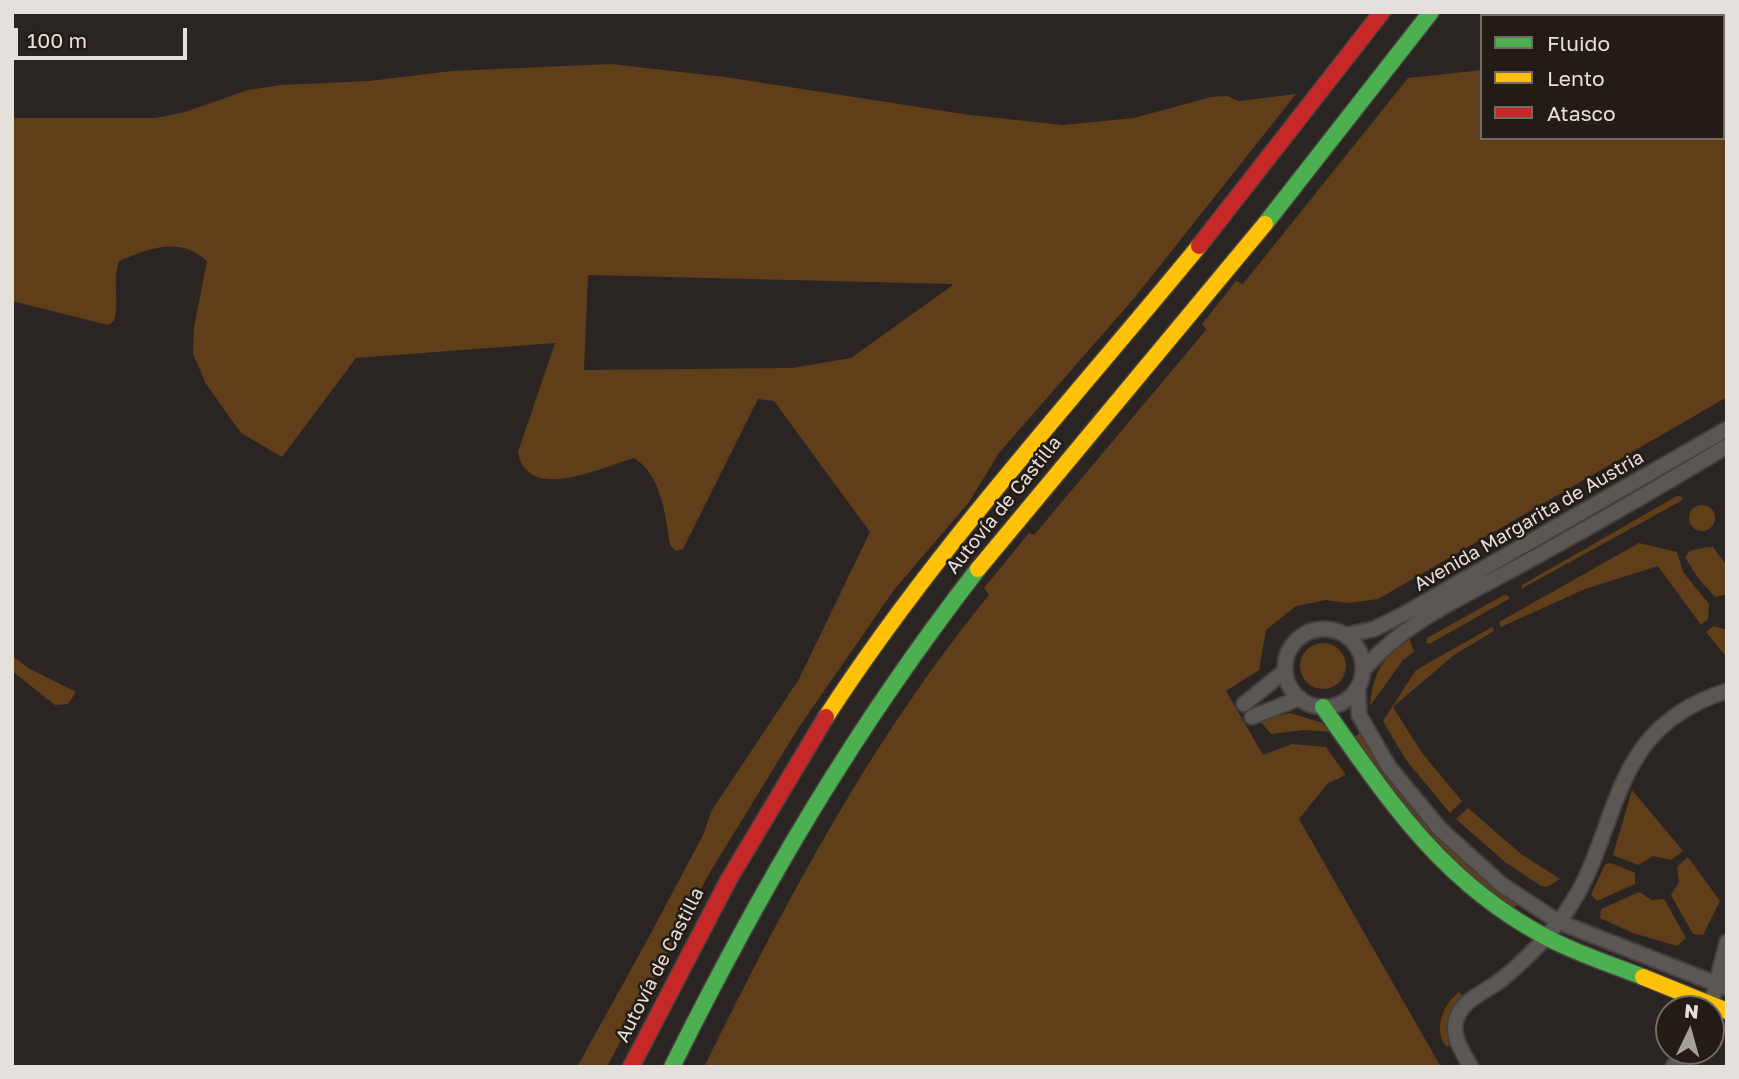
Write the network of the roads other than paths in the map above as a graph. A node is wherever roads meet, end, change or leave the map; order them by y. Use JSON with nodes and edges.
{"nodes":[{"id":1,"x":1382,"y":12,"type":"edge"},
{"id":2,"x":1431,"y":12,"type":"edge"},
{"id":3,"x":1727,"y":429,"type":"edge"},
{"id":4,"x":1727,"y":446,"type":"edge"},
{"id":5,"x":1346,"y":635,"type":"junction"},
{"id":6,"x":1364,"y":669,"type":"junction"},
{"id":7,"x":1285,"y":671,"type":"junction"},
{"id":8,"x":1358,"y":688,"type":"junction"},
{"id":9,"x":1727,"y":691,"type":"edge"},
{"id":10,"x":1300,"y":698,"type":"junction"},
{"id":11,"x":1244,"y":704,"type":"dead end"},
{"id":12,"x":1323,"y":707,"type":"junction"},
{"id":13,"x":1252,"y":717,"type":"dead end"},
{"id":14,"x":1559,"y":922,"type":"junction"},
{"id":15,"x":1545,"y":937,"type":"junction"},
{"id":16,"x":1727,"y":942,"type":"edge"},
{"id":17,"x":1721,"y":985,"type":"edge"},
{"id":18,"x":1684,"y":995,"type":"edge"},
{"id":19,"x":631,"y":1067,"type":"edge"},
{"id":20,"x":672,"y":1067,"type":"edge"},
{"id":21,"x":1471,"y":1067,"type":"edge"}],
"edges":[{"from":1,"to":19,"type":"main road","name":"Autovía de Castilla"},
{"from":2,"to":20,"type":"main road","name":"Autovía de Castilla"},
{"from":3,"to":5,"type":"street","name":"Avenida Margarita de Austria"},
{"from":4,"to":6,"type":"street","name":"Avenida Margarita de Austria"},
{"from":5,"to":6,"type":"street"},
{"from":5,"to":7,"type":"street"},
{"from":6,"to":8,"type":"street"},
{"from":7,"to":10,"type":"street"},
{"from":7,"to":11,"type":"street"},
{"from":8,"to":12,"type":"street"},
{"from":8,"to":14,"type":"street"},
{"from":9,"to":14,"type":"street"},
{"from":10,"to":12,"type":"street"},
{"from":10,"to":13,"type":"street"},
{"from":12,"to":15,"type":"main road"},
{"from":14,"to":15,"type":"street"},
{"from":14,"to":17,"type":"street"},
{"from":15,"to":18,"type":"main road"},
{"from":15,"to":21,"type":"street"},
{"from":16,"to":17,"type":"street"}]}
